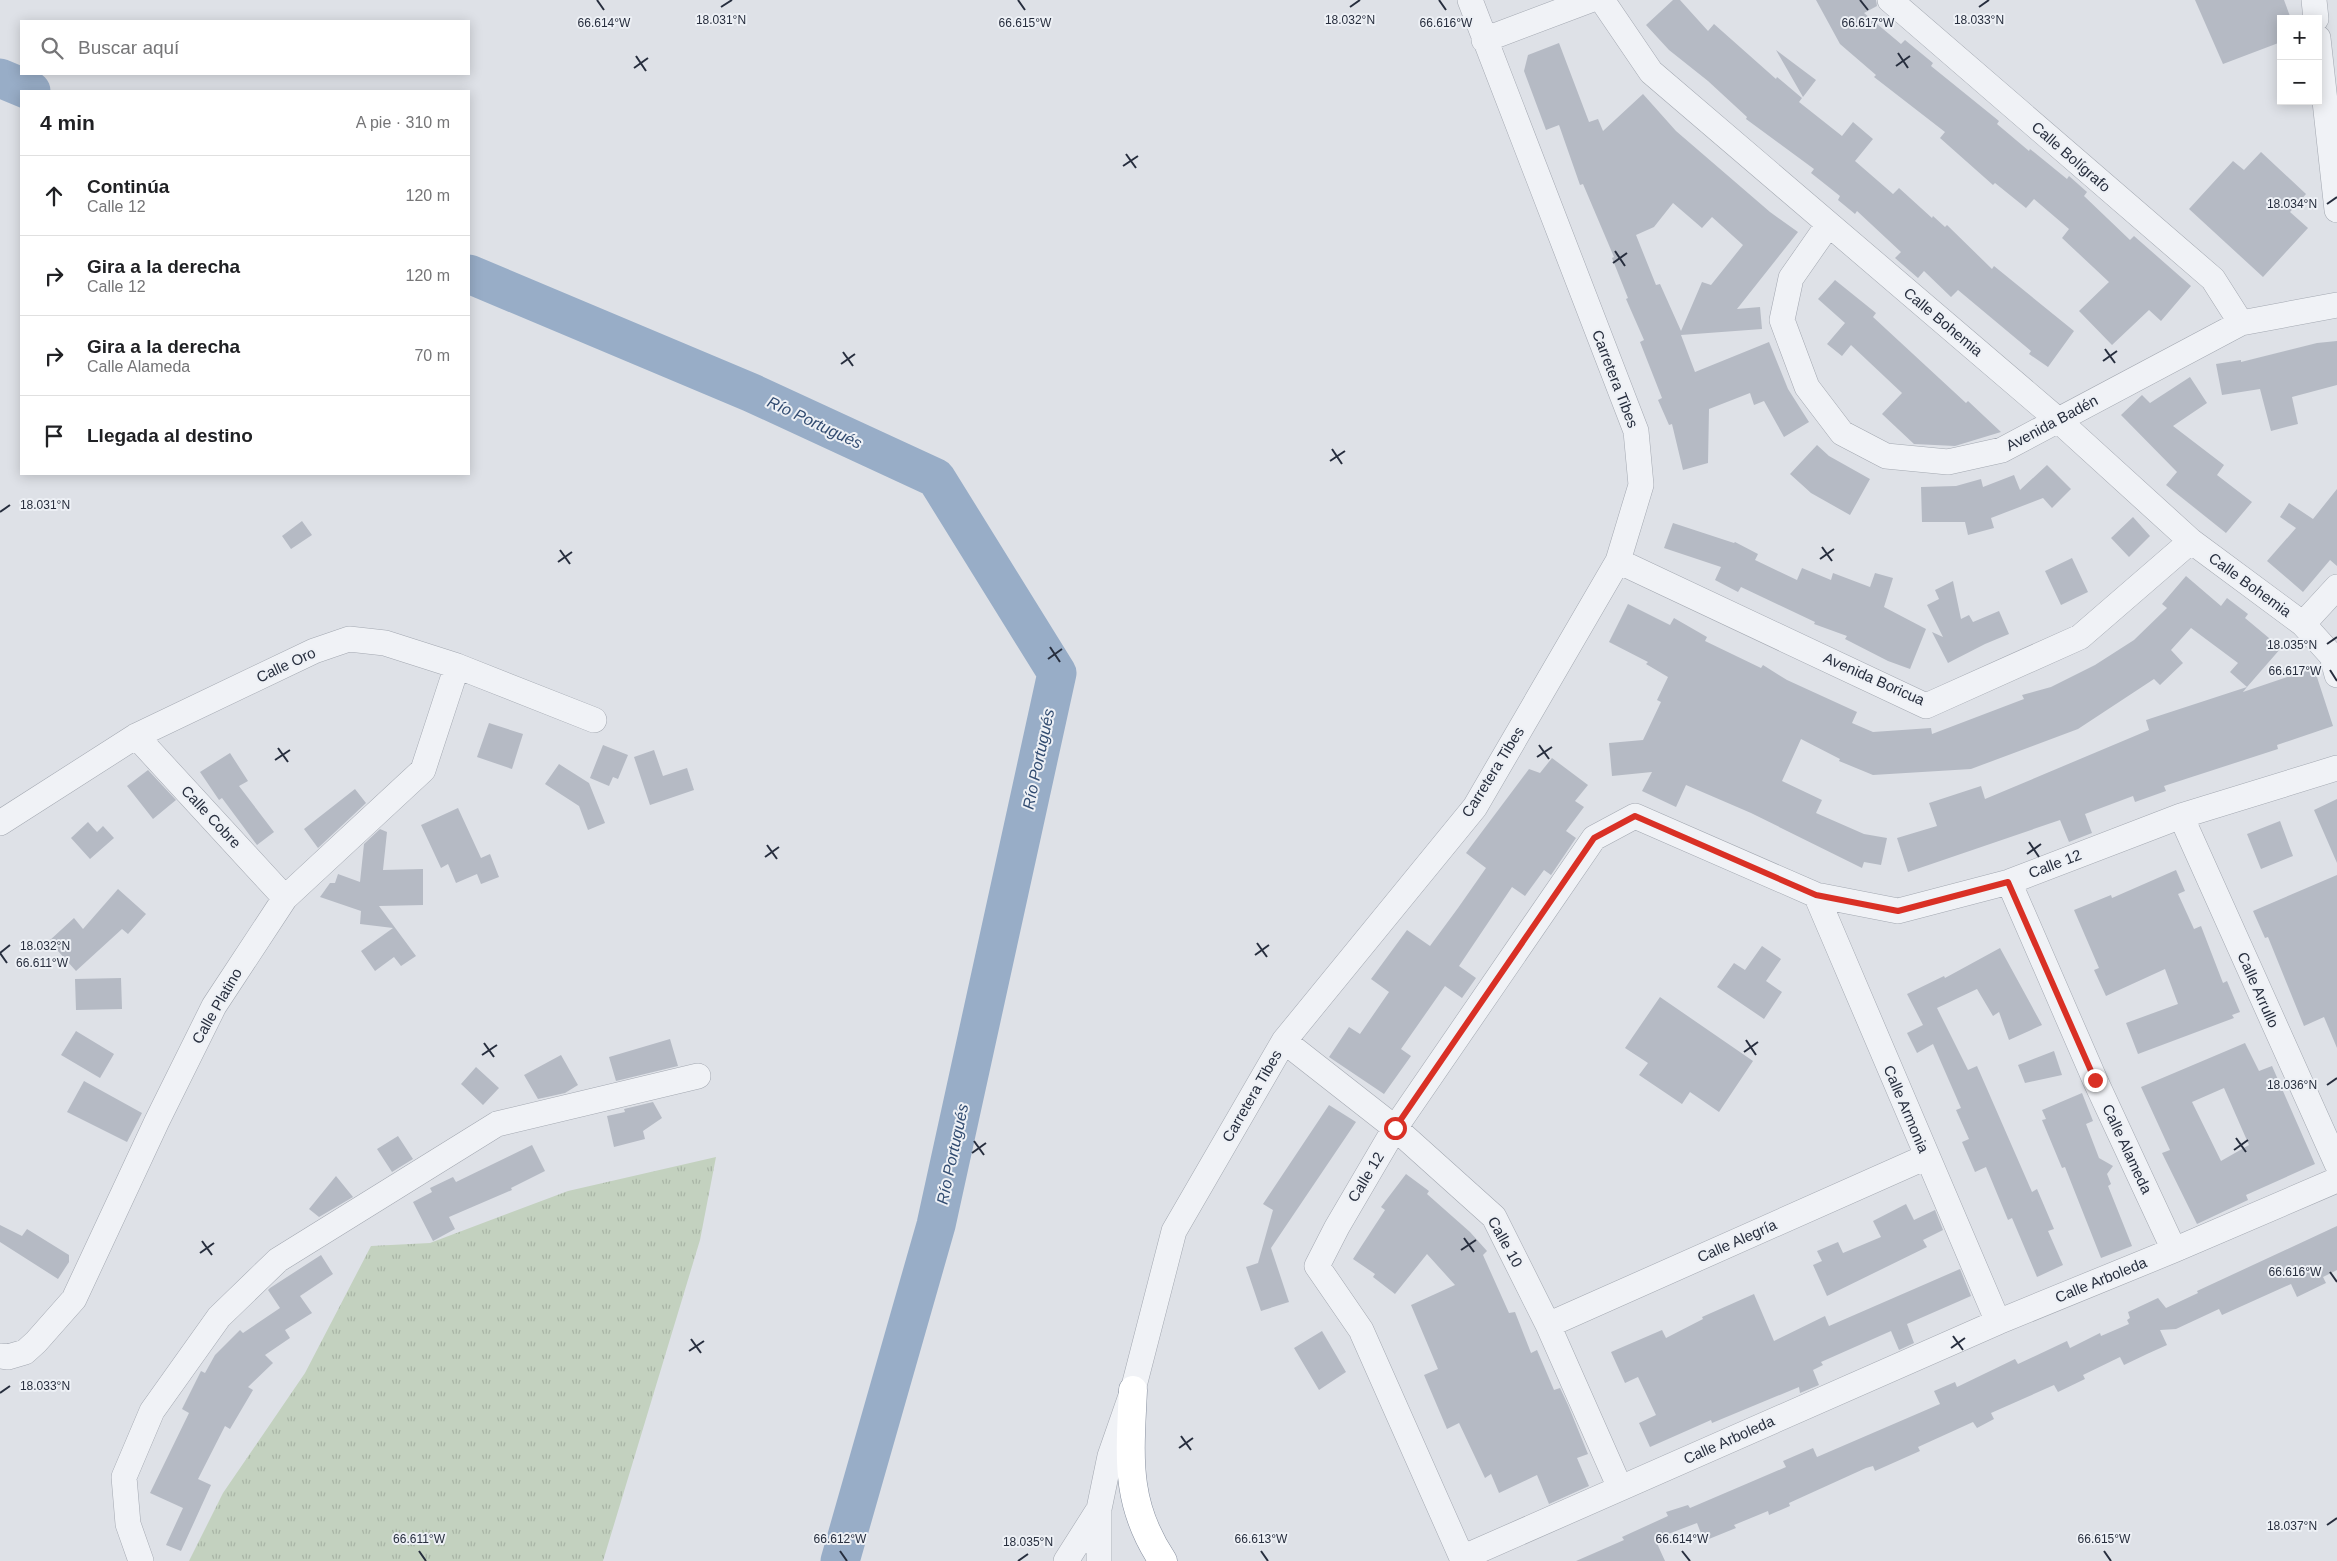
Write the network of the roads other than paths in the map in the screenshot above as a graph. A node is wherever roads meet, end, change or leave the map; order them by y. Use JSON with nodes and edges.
{"nodes":[{"id":1,"x":1470,"y":0,"type":"edge"},
{"id":2,"x":1590,"y":0,"type":"edge"},
{"id":3,"x":1602,"y":0,"type":"edge"},
{"id":4,"x":1890,"y":0,"type":"edge"},
{"id":5,"x":2314,"y":0,"type":"edge"},
{"id":6,"x":2316,"y":15,"type":"edge"},
{"id":7,"x":1484,"y":40,"type":"junction"},
{"id":8,"x":2320,"y":60,"type":"edge"},
{"id":9,"x":2337,"y":210,"type":"edge"},
{"id":10,"x":1828,"y":225,"type":"junction"},
{"id":11,"x":2337,"y":304,"type":"edge"},
{"id":12,"x":2241,"y":323,"type":"junction"},
{"id":13,"x":2058,"y":420,"type":"junction"},
{"id":14,"x":2190,"y":541,"type":"junction"},
{"id":15,"x":1618,"y":561,"type":"junction"},
{"id":16,"x":2337,"y":587,"type":"edge"},
{"id":17,"x":2303,"y":624,"type":"junction"},
{"id":18,"x":457,"y":666,"type":"junction"},
{"id":19,"x":2337,"y":675,"type":"edge"},
{"id":20,"x":594,"y":720,"type":"dead end"},
{"id":21,"x":136,"y":736,"type":"junction"},
{"id":22,"x":2337,"y":768,"type":"edge"},
{"id":23,"x":2181,"y":816,"type":"junction"},
{"id":24,"x":0,"y":823,"type":"edge"},
{"id":25,"x":2008,"y":882,"type":"junction"},
{"id":26,"x":1816,"y":895,"type":"junction"},
{"id":27,"x":286,"y":898,"type":"junction"},
{"id":28,"x":1284,"y":1040,"type":"junction"},
{"id":29,"x":698,"y":1076,"type":"dead end"},
{"id":30,"x":1395,"y":1128,"type":"junction"},
{"id":31,"x":1926,"y":1157,"type":"junction"},
{"id":32,"x":2337,"y":1164,"type":"edge"},
{"id":33,"x":2337,"y":1180,"type":"edge"},
{"id":34,"x":1337,"y":1227,"type":"joint"},
{"id":35,"x":2174,"y":1250,"type":"junction"},
{"id":36,"x":1998,"y":1322,"type":"junction"},
{"id":37,"x":1548,"y":1325,"type":"junction"},
{"id":38,"x":0,"y":1356,"type":"edge"},
{"id":39,"x":1133,"y":1390,"type":"junction"},
{"id":40,"x":1620,"y":1488,"type":"junction"},
{"id":41,"x":1099,"y":1509,"type":"junction"},
{"id":42,"x":141,"y":1561,"type":"edge"},
{"id":43,"x":1066,"y":1561,"type":"edge"},
{"id":44,"x":1099,"y":1561,"type":"edge"},
{"id":45,"x":1163,"y":1561,"type":"edge"}],
"edges":[{"from":1,"to":7,"type":"street","name":"Carretera Tibes"},
{"from":2,"to":7,"type":"street"},
{"from":3,"to":10,"type":"street","name":"Calle Bohemia"},
{"from":4,"to":12,"type":"street","name":"Calle Bolígrafo"},
{"from":5,"to":6,"type":"street"},
{"from":7,"to":15,"type":"street","name":"Carretera Tibes"},
{"from":8,"to":9,"type":"street"},
{"from":10,"to":13,"type":"street","name":"Calle Bohemia"},
{"from":10,"to":13,"type":"street","name":"Avenida Badén"},
{"from":11,"to":12,"type":"street","name":"Avenida Badén"},
{"from":12,"to":13,"type":"street","name":"Avenida Badén"},
{"from":13,"to":14,"type":"street","name":"Calle Bohemia"},
{"from":14,"to":15,"type":"street","name":"Avenida Boricua"},
{"from":14,"to":17,"type":"street","name":"Calle Bohemia"},
{"from":15,"to":28,"type":"street","name":"Carretera Tibes"},
{"from":16,"to":17,"type":"street"},
{"from":17,"to":19,"type":"street","name":"Calle Bohemia"},
{"from":18,"to":20,"type":"street","name":"Calle Oro"},
{"from":18,"to":21,"type":"street","name":"Calle Oro"},
{"from":18,"to":27,"type":"street","name":"Calle Platino"},
{"from":21,"to":24,"type":"street","name":"Calle Oro"},
{"from":21,"to":27,"type":"street","name":"Calle Cobre"},
{"from":22,"to":23,"type":"street","name":"Calle 12"},
{"from":23,"to":25,"type":"street","name":"Calle 12"},
{"from":23,"to":32,"type":"street","name":"Calle Arrullo"},
{"from":25,"to":26,"type":"street","name":"Calle 12"},
{"from":25,"to":35,"type":"street","name":"Calle Alameda"},
{"from":26,"to":30,"type":"street","name":"Calle 12"},
{"from":26,"to":31,"type":"street","name":"Calle Armonia"},
{"from":27,"to":38,"type":"street","name":"Calle Platino"},
{"from":28,"to":30,"type":"street","name":"Calle 10"},
{"from":28,"to":39,"type":"street","name":"Carretera Tibes"},
{"from":29,"to":42,"type":"street"},
{"from":30,"to":34,"type":"street","name":"Calle 12"},
{"from":30,"to":37,"type":"street","name":"Calle 10"},
{"from":31,"to":36,"type":"street","name":"Calle Armonia"},
{"from":31,"to":37,"type":"street","name":"Calle Alegría"},
{"from":33,"to":35,"type":"street","name":"Calle Arboleda"},
{"from":34,"to":40,"type":"street","name":"Calle Arboleda"},
{"from":35,"to":36,"type":"street","name":"Calle Arboleda"},
{"from":36,"to":40,"type":"street","name":"Calle Arboleda"},
{"from":37,"to":40,"type":"street","name":"Calle 10"},
{"from":39,"to":41,"type":"street","name":"Carretera Tibes"},
{"from":39,"to":45,"type":"highway"},
{"from":41,"to":43,"type":"street"},
{"from":41,"to":44,"type":"street","name":"Carretera Tibes"}]}
